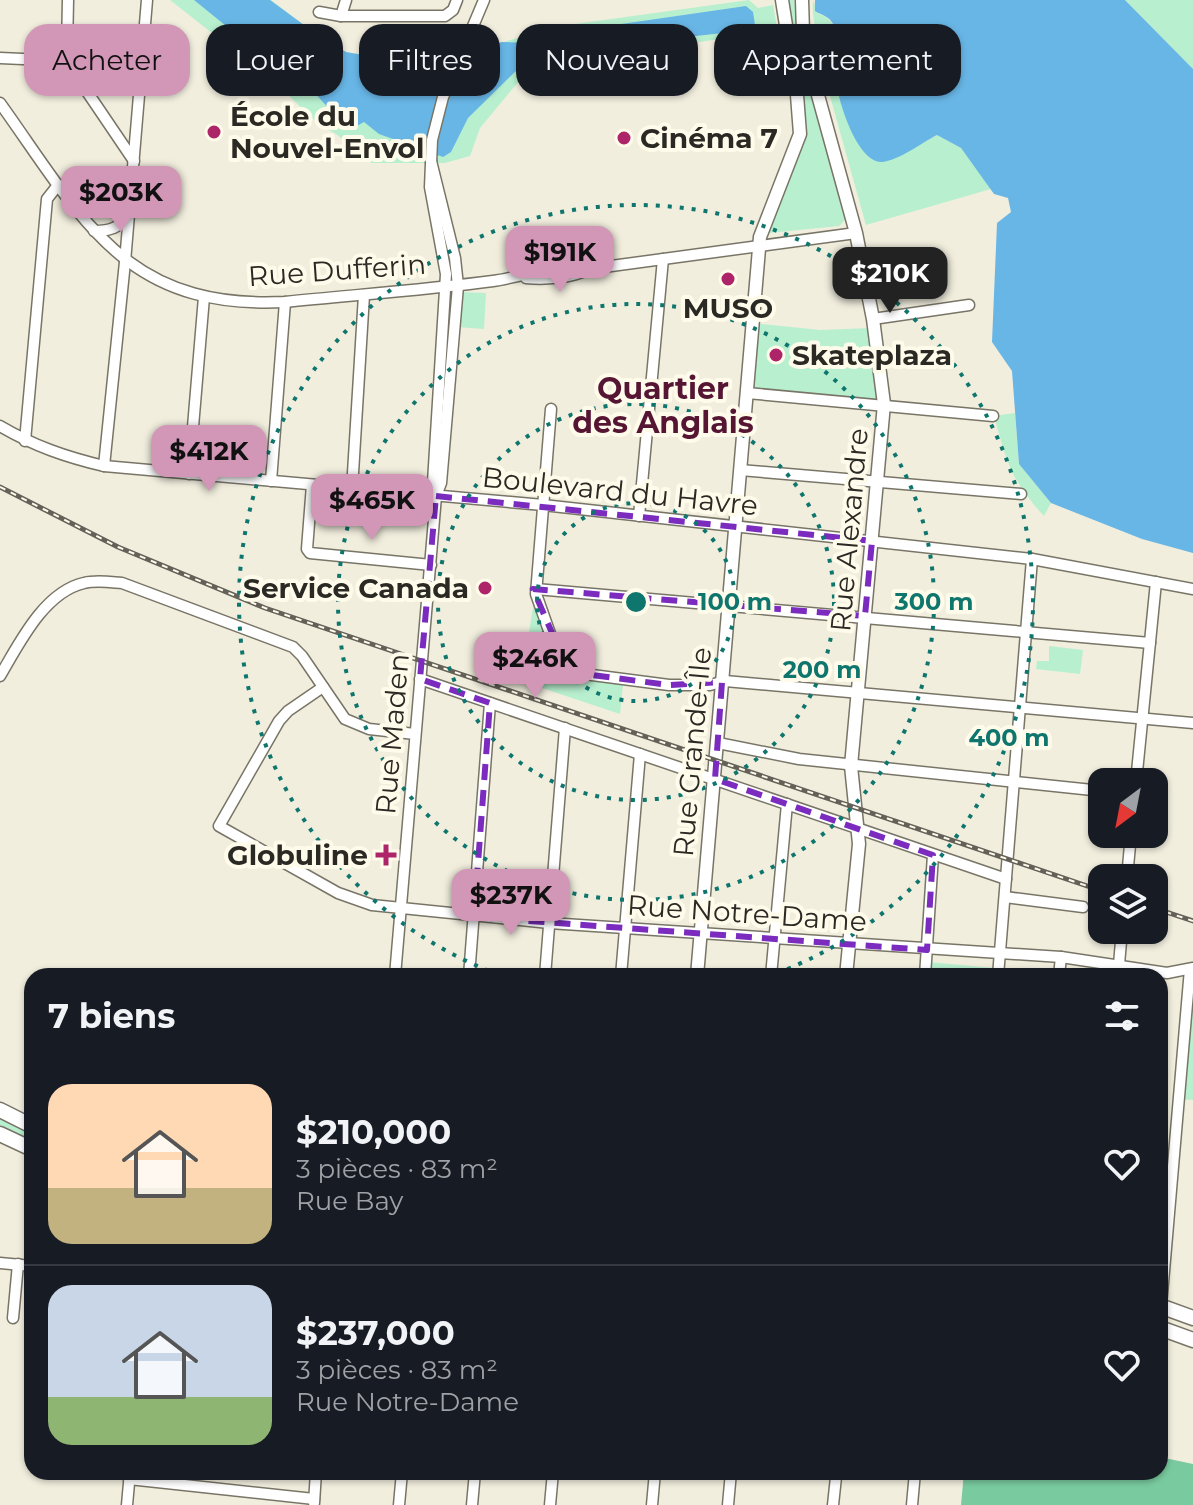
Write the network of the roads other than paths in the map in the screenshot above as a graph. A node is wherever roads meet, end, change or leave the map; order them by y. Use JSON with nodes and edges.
{"nodes":[{"id":1,"x":68,"y":0,"type":"edge"},
{"id":2,"x":147,"y":0,"type":"edge"},
{"id":3,"x":346,"y":0,"type":"edge"},
{"id":4,"x":457,"y":0,"type":"edge"},
{"id":5,"x":484,"y":0,"type":"edge"},
{"id":6,"x":782,"y":0,"type":"edge"},
{"id":7,"x":802,"y":0,"type":"edge"},
{"id":8,"x":319,"y":12,"type":"dead end"},
{"id":9,"x":341,"y":16,"type":"junction"},
{"id":10,"x":68,"y":24,"type":"edge"},
{"id":11,"x":0,"y":58,"type":"edge"},
{"id":12,"x":24,"y":59,"type":"edge"},
{"id":13,"x":88,"y":96,"type":"edge"},
{"id":14,"x":0,"y":103,"type":"edge"},
{"id":15,"x":431,"y":158,"type":"junction"},
{"id":16,"x":134,"y":161,"type":"junction"},
{"id":17,"x":58,"y":185,"type":"junction"},
{"id":18,"x":129,"y":215,"type":"junction"},
{"id":19,"x":94,"y":231,"type":"junction"},
{"id":20,"x":856,"y":233,"type":"junction"},
{"id":21,"x":760,"y":245,"type":"junction"},
{"id":22,"x":663,"y":259,"type":"junction"},
{"id":23,"x":125,"y":262,"type":"junction"},
{"id":24,"x":458,"y":286,"type":"junction"},
{"id":25,"x":446,"y":287,"type":"junction"},
{"id":26,"x":364,"y":295,"type":"junction"},
{"id":27,"x":204,"y":297,"type":"junction"},
{"id":28,"x":285,"y":302,"type":"junction"},
{"id":29,"x":969,"y":305,"type":"dead end"},
{"id":30,"x":873,"y":319,"type":"junction"},
{"id":31,"x":747,"y":393,"type":"junction"},
{"id":32,"x":884,"y":404,"type":"junction"},
{"id":33,"x":551,"y":409,"type":"dead end"},
{"id":34,"x":993,"y":416,"type":"dead end"},
{"id":35,"x":0,"y":426,"type":"edge"},
{"id":36,"x":25,"y":441,"type":"junction"},
{"id":37,"x":104,"y":466,"type":"junction"},
{"id":38,"x":740,"y":470,"type":"junction"},
{"id":39,"x":189,"y":474,"type":"junction"},
{"id":40,"x":271,"y":481,"type":"junction"},
{"id":41,"x":877,"y":481,"type":"junction"},
{"id":42,"x":312,"y":485,"type":"junction"},
{"id":43,"x":352,"y":489,"type":"junction"},
{"id":44,"x":1021,"y":494,"type":"dead end"},
{"id":45,"x":436,"y":496,"type":"junction"},
{"id":46,"x":543,"y":505,"type":"junction"},
{"id":47,"x":639,"y":516,"type":"junction"},
{"id":48,"x":735,"y":526,"type":"junction"},
{"id":49,"x":872,"y":541,"type":"junction"},
{"id":50,"x":1032,"y":559,"type":"junction"},
{"id":51,"x":431,"y":565,"type":"junction"},
{"id":52,"x":1156,"y":582,"type":"junction"},
{"id":53,"x":536,"y":589,"type":"junction"},
{"id":54,"x":1193,"y":589,"type":"edge"},
{"id":55,"x":729,"y":605,"type":"junction"},
{"id":56,"x":865,"y":616,"type":"junction"},
{"id":57,"x":1027,"y":630,"type":"junction"},
{"id":58,"x":1150,"y":643,"type":"junction"},
{"id":59,"x":0,"y":676,"type":"edge"},
{"id":60,"x":420,"y":679,"type":"junction"},
{"id":61,"x":722,"y":682,"type":"junction"},
{"id":62,"x":323,"y":687,"type":"junction"},
{"id":63,"x":858,"y":692,"type":"junction"},
{"id":64,"x":490,"y":703,"type":"junction"},
{"id":65,"x":1020,"y":707,"type":"junction"},
{"id":66,"x":1143,"y":719,"type":"junction"},
{"id":67,"x":1193,"y":723,"type":"edge"},
{"id":68,"x":565,"y":728,"type":"junction"},
{"id":69,"x":415,"y":734,"type":"junction"},
{"id":70,"x":718,"y":743,"type":"junction"},
{"id":71,"x":640,"y":754,"type":"junction"},
{"id":72,"x":851,"y":766,"type":"junction"},
{"id":73,"x":1138,"y":768,"type":"edge"},
{"id":74,"x":715,"y":779,"type":"junction"},
{"id":75,"x":1014,"y":782,"type":"junction"},
{"id":76,"x":1088,"y":790,"type":"edge"},
{"id":77,"x":787,"y":804,"type":"junction"},
{"id":78,"x":858,"y":828,"type":"junction"},
{"id":79,"x":933,"y":855,"type":"junction"},
{"id":80,"x":1006,"y":879,"type":"junction"},
{"id":81,"x":1005,"y":897,"type":"junction"},
{"id":82,"x":1083,"y":907,"type":"dead end"},
{"id":83,"x":401,"y":908,"type":"junction"},
{"id":84,"x":474,"y":917,"type":"junction"},
{"id":85,"x":549,"y":923,"type":"junction"},
{"id":86,"x":625,"y":928,"type":"junction"},
{"id":87,"x":701,"y":934,"type":"junction"},
{"id":88,"x":774,"y":939,"type":"junction"},
{"id":89,"x":849,"y":944,"type":"junction"},
{"id":90,"x":1121,"y":944,"type":"edge"},
{"id":91,"x":927,"y":950,"type":"junction"},
{"id":92,"x":1000,"y":952,"type":"junction"},
{"id":93,"x":1061,"y":957,"type":"junction"},
{"id":94,"x":396,"y":968,"type":"edge"},
{"id":95,"x":470,"y":968,"type":"edge"},
{"id":96,"x":546,"y":968,"type":"edge"},
{"id":97,"x":622,"y":968,"type":"edge"},
{"id":98,"x":698,"y":968,"type":"edge"},
{"id":99,"x":772,"y":968,"type":"edge"},
{"id":100,"x":847,"y":968,"type":"edge"},
{"id":101,"x":926,"y":968,"type":"edge"},
{"id":102,"x":999,"y":968,"type":"edge"},
{"id":103,"x":1060,"y":968,"type":"edge"},
{"id":104,"x":1106,"y":968,"type":"edge"},
{"id":105,"x":1118,"y":968,"type":"edge"},
{"id":106,"x":1192,"y":968,"type":"edge"},
{"id":107,"x":1168,"y":973,"type":"edge"},
{"id":108,"x":0,"y":1110,"type":"edge"},
{"id":109,"x":24,"y":1122,"type":"edge"},
{"id":110,"x":0,"y":1134,"type":"edge"},
{"id":111,"x":24,"y":1145,"type":"edge"},
{"id":112,"x":1168,"y":1230,"type":"edge"},
{"id":113,"x":0,"y":1263,"type":"edge"},
{"id":114,"x":18,"y":1264,"type":"junction"},
{"id":115,"x":24,"y":1265,"type":"edge"},
{"id":116,"x":1168,"y":1309,"type":"edge"},
{"id":117,"x":13,"y":1318,"type":"dead end"},
{"id":118,"x":1193,"y":1318,"type":"edge"},
{"id":119,"x":1168,"y":1331,"type":"edge"},
{"id":120,"x":1193,"y":1340,"type":"edge"},
{"id":121,"x":129,"y":1480,"type":"edge"},
{"id":122,"x":157,"y":1480,"type":"edge"},
{"id":123,"x":315,"y":1480,"type":"edge"},
{"id":124,"x":401,"y":1480,"type":"edge"},
{"id":125,"x":474,"y":1480,"type":"edge"},
{"id":126,"x":552,"y":1480,"type":"edge"},
{"id":127,"x":654,"y":1480,"type":"edge"},
{"id":128,"x":730,"y":1480,"type":"edge"},
{"id":129,"x":836,"y":1480,"type":"edge"},
{"id":130,"x":914,"y":1480,"type":"edge"},
{"id":131,"x":314,"y":1502,"type":"edge"},
{"id":132,"x":127,"y":1505,"type":"edge"},
{"id":133,"x":399,"y":1505,"type":"edge"},
{"id":134,"x":472,"y":1505,"type":"edge"},
{"id":135,"x":550,"y":1505,"type":"edge"},
{"id":136,"x":652,"y":1505,"type":"edge"},
{"id":137,"x":728,"y":1505,"type":"edge"},
{"id":138,"x":833,"y":1505,"type":"edge"},
{"id":139,"x":912,"y":1505,"type":"edge"}],
"edges":[{"from":1,"to":10,"type":"street"},
{"from":2,"to":16,"type":"street"},
{"from":3,"to":9,"type":"street"},
{"from":4,"to":9,"type":"street"},
{"from":5,"to":15,"type":"street"},
{"from":6,"to":21,"type":"main road","name":"Rue Grande-Île"},
{"from":7,"to":20,"type":"main road","name":"Rue Alexandre"},
{"from":8,"to":9,"type":"street"},
{"from":11,"to":12,"type":"street"},
{"from":13,"to":16,"type":"street"},
{"from":14,"to":17,"type":"street","name":"Rue Dufferin"},
{"from":15,"to":24,"type":"street","name":"Rue Maden"},
{"from":15,"to":25,"type":"street","name":"Rue Maden"},
{"from":16,"to":18,"type":"street"},
{"from":17,"to":19,"type":"street","name":"Rue Dufferin"},
{"from":17,"to":36,"type":"street"},
{"from":18,"to":19,"type":"street"},
{"from":18,"to":23,"type":"street"},
{"from":19,"to":23,"type":"street","name":"Rue Dufferin"},
{"from":20,"to":21,"type":"street","name":"Rue Dufferin"},
{"from":20,"to":30,"type":"main road","name":"Rue Alexandre"},
{"from":21,"to":22,"type":"street","name":"Rue Dufferin"},
{"from":21,"to":31,"type":"main road","name":"Rue Grande-Île"},
{"from":22,"to":24,"type":"street","name":"Rue Dufferin"},
{"from":22,"to":47,"type":"street"},
{"from":23,"to":27,"type":"street","name":"Rue Dufferin"},
{"from":23,"to":37,"type":"street"},
{"from":24,"to":25,"type":"street","name":"Rue Dufferin"},
{"from":24,"to":45,"type":"street","name":"Rue Maden"},
{"from":25,"to":26,"type":"street","name":"Rue Dufferin"},
{"from":25,"to":45,"type":"street","name":"Rue Maden"},
{"from":26,"to":28,"type":"street","name":"Rue Dufferin"},
{"from":26,"to":43,"type":"street"},
{"from":27,"to":28,"type":"street","name":"Rue Dufferin"},
{"from":27,"to":39,"type":"street"},
{"from":28,"to":40,"type":"street"},
{"from":29,"to":30,"type":"street"},
{"from":30,"to":32,"type":"main road","name":"Rue Alexandre"},
{"from":31,"to":32,"type":"street"},
{"from":31,"to":38,"type":"main road","name":"Rue Grande-Île"},
{"from":32,"to":34,"type":"street"},
{"from":32,"to":41,"type":"main road","name":"Rue Alexandre"},
{"from":33,"to":46,"type":"street"},
{"from":35,"to":36,"type":"street","name":"Boulevard du Havre"},
{"from":36,"to":37,"type":"street","name":"Boulevard du Havre"},
{"from":37,"to":39,"type":"street","name":"Boulevard du Havre"},
{"from":38,"to":41,"type":"street"},
{"from":38,"to":48,"type":"main road","name":"Rue Grande-Île"},
{"from":39,"to":40,"type":"street","name":"Boulevard du Havre"},
{"from":40,"to":42,"type":"street","name":"Boulevard du Havre"},
{"from":41,"to":44,"type":"street"},
{"from":41,"to":49,"type":"main road","name":"Rue Alexandre"},
{"from":42,"to":43,"type":"street","name":"Boulevard du Havre"},
{"from":42,"to":51,"type":"street"},
{"from":43,"to":45,"type":"street","name":"Boulevard du Havre"},
{"from":45,"to":46,"type":"street","name":"Boulevard du Havre"},
{"from":45,"to":51,"type":"street","name":"Rue Maden"},
{"from":46,"to":47,"type":"street","name":"Boulevard du Havre"},
{"from":46,"to":53,"type":"street"},
{"from":47,"to":48,"type":"street","name":"Boulevard du Havre"},
{"from":48,"to":49,"type":"street","name":"Boulevard du Havre"},
{"from":48,"to":55,"type":"main road","name":"Rue Grande-Île"},
{"from":49,"to":50,"type":"street","name":"Boulevard du Havre"},
{"from":49,"to":56,"type":"main road","name":"Rue Alexandre"},
{"from":50,"to":52,"type":"street","name":"Boulevard du Havre"},
{"from":50,"to":57,"type":"street"},
{"from":51,"to":60,"type":"street","name":"Rue Maden"},
{"from":52,"to":54,"type":"street","name":"Boulevard du Havre"},
{"from":52,"to":58,"type":"street"},
{"from":53,"to":55,"type":"street"},
{"from":53,"to":61,"type":"street"},
{"from":55,"to":56,"type":"street"},
{"from":55,"to":61,"type":"main road","name":"Rue Grande-Île"},
{"from":56,"to":57,"type":"street"},
{"from":56,"to":63,"type":"main road","name":"Rue Alexandre"},
{"from":57,"to":58,"type":"street"},
{"from":57,"to":65,"type":"street"},
{"from":58,"to":66,"type":"street"},
{"from":59,"to":62,"type":"street"},
{"from":60,"to":64,"type":"street"},
{"from":60,"to":69,"type":"street","name":"Rue Maden"},
{"from":61,"to":63,"type":"street"},
{"from":61,"to":70,"type":"main road","name":"Rue Grande-Île"},
{"from":62,"to":69,"type":"street"},
{"from":62,"to":83,"type":"street","name":"Rue Notre-Dame"},
{"from":63,"to":65,"type":"street"},
{"from":63,"to":72,"type":"main road","name":"Rue Alexandre"},
{"from":64,"to":68,"type":"street"},
{"from":64,"to":84,"type":"street"},
{"from":65,"to":66,"type":"street"},
{"from":65,"to":75,"type":"street"},
{"from":66,"to":67,"type":"street"},
{"from":66,"to":73,"type":"street"},
{"from":68,"to":71,"type":"street"},
{"from":68,"to":85,"type":"street"},
{"from":69,"to":83,"type":"street","name":"Rue Maden"},
{"from":70,"to":72,"type":"street"},
{"from":70,"to":74,"type":"main road","name":"Rue Grande-Île"},
{"from":71,"to":74,"type":"street"},
{"from":71,"to":86,"type":"street"},
{"from":72,"to":75,"type":"street"},
{"from":72,"to":78,"type":"main road","name":"Rue Alexandre"},
{"from":74,"to":77,"type":"street"},
{"from":74,"to":87,"type":"main road","name":"Rue Grande-Île"},
{"from":75,"to":76,"type":"street"},
{"from":75,"to":80,"type":"street"},
{"from":77,"to":78,"type":"street"},
{"from":77,"to":88,"type":"street"},
{"from":78,"to":79,"type":"street"},
{"from":78,"to":89,"type":"main road","name":"Rue Alexandre"},
{"from":79,"to":80,"type":"street"},
{"from":79,"to":91,"type":"street"},
{"from":80,"to":81,"type":"street"},
{"from":81,"to":82,"type":"street"},
{"from":81,"to":92,"type":"street"},
{"from":83,"to":84,"type":"street","name":"Rue Notre-Dame"},
{"from":83,"to":94,"type":"street","name":"Rue Maden"},
{"from":84,"to":85,"type":"street","name":"Rue Notre-Dame"},
{"from":84,"to":95,"type":"street"},
{"from":85,"to":86,"type":"street","name":"Rue Notre-Dame"},
{"from":85,"to":96,"type":"street"},
{"from":86,"to":87,"type":"street","name":"Rue Notre-Dame"},
{"from":86,"to":97,"type":"street"},
{"from":87,"to":88,"type":"street","name":"Rue Notre-Dame"},
{"from":87,"to":98,"type":"main road","name":"Rue Grande-Île"},
{"from":88,"to":89,"type":"street","name":"Rue Notre-Dame"},
{"from":88,"to":99,"type":"street"},
{"from":89,"to":91,"type":"street","name":"Rue Notre-Dame"},
{"from":89,"to":100,"type":"main road","name":"Rue Alexandre"},
{"from":90,"to":105,"type":"street"},
{"from":91,"to":92,"type":"street","name":"Rue Notre-Dame"},
{"from":91,"to":101,"type":"street"},
{"from":92,"to":93,"type":"street","name":"Rue Notre-Dame"},
{"from":92,"to":102,"type":"street"},
{"from":93,"to":103,"type":"street"},
{"from":93,"to":104,"type":"street","name":"Rue Notre-Dame"},
{"from":106,"to":107,"type":"street","name":"Rue Notre-Dame"},
{"from":106,"to":112,"type":"street"},
{"from":108,"to":109,"type":"highway"},
{"from":110,"to":111,"type":"highway"},
{"from":113,"to":114,"type":"street"},
{"from":114,"to":115,"type":"street"},
{"from":114,"to":117,"type":"street"},
{"from":116,"to":118,"type":"highway"},
{"from":119,"to":120,"type":"highway"},
{"from":121,"to":132,"type":"street"},
{"from":122,"to":131,"type":"street"},
{"from":123,"to":131,"type":"street"},
{"from":124,"to":133,"type":"street"},
{"from":125,"to":134,"type":"street"},
{"from":126,"to":135,"type":"street"},
{"from":127,"to":136,"type":"street"},
{"from":128,"to":137,"type":"street"},
{"from":129,"to":138,"type":"street"},
{"from":130,"to":139,"type":"street"}]}
